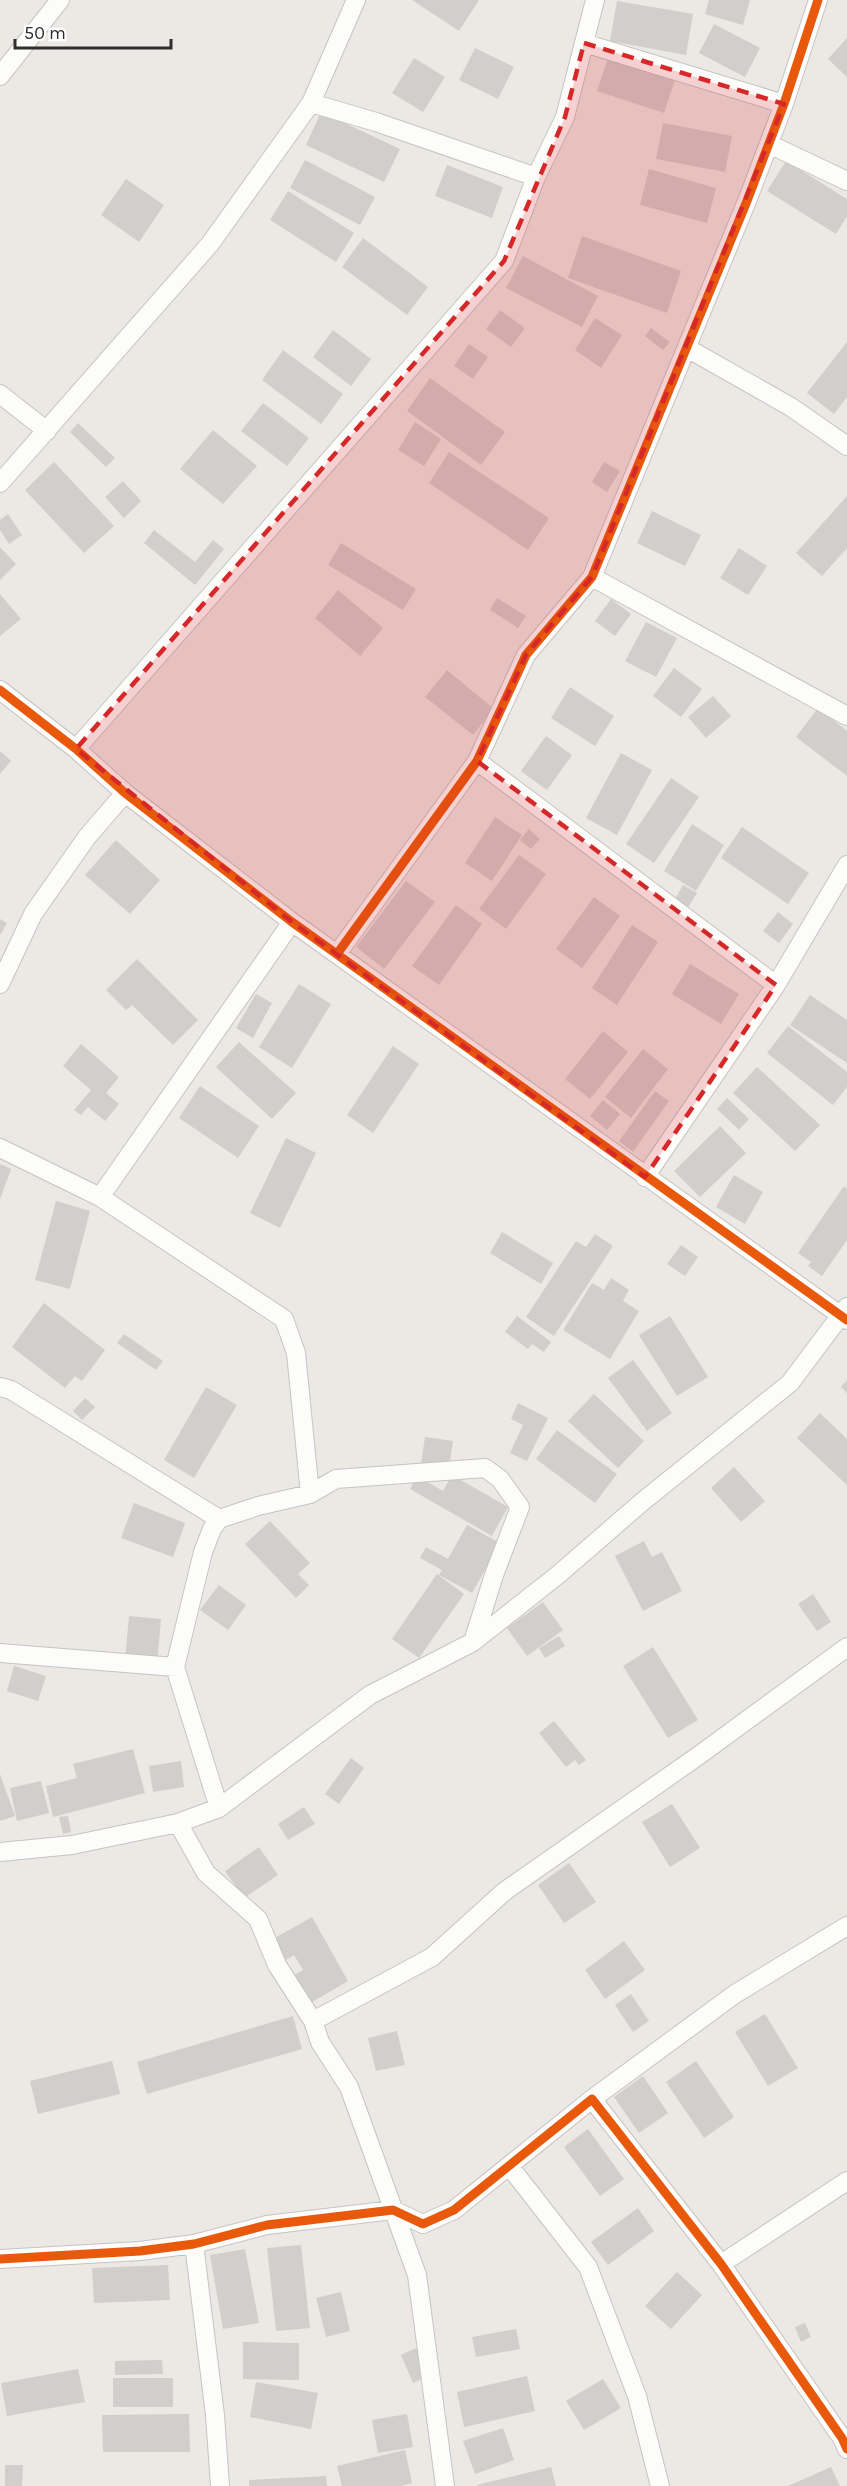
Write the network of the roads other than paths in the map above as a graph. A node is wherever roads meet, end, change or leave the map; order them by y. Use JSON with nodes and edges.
{"nodes":[{"id":1,"x":60,"y":0,"type":"edge"},
{"id":2,"x":356,"y":0,"type":"edge"},
{"id":3,"x":595,"y":0,"type":"edge"},
{"id":4,"x":818,"y":0,"type":"edge"},
{"id":5,"x":584,"y":43,"type":"junction"},
{"id":6,"x":0,"y":76,"type":"edge"},
{"id":7,"x":311,"y":103,"type":"junction"},
{"id":8,"x":784,"y":104,"type":"junction"},
{"id":9,"x":769,"y":144,"type":"junction"},
{"id":10,"x":536,"y":177,"type":"junction"},
{"id":11,"x":847,"y":181,"type":"edge"},
{"id":12,"x":687,"y":348,"type":"junction"},
{"id":13,"x":0,"y":394,"type":"edge"},
{"id":14,"x":47,"y":431,"type":"junction"},
{"id":15,"x":847,"y":447,"type":"edge"},
{"id":16,"x":0,"y":483,"type":"edge"},
{"id":17,"x":592,"y":577,"type":"junction"},
{"id":18,"x":0,"y":690,"type":"edge"},
{"id":19,"x":847,"y":716,"type":"edge"},
{"id":20,"x":76,"y":749,"type":"junction"},
{"id":21,"x":477,"y":761,"type":"junction"},
{"id":22,"x":125,"y":793,"type":"junction"},
{"id":23,"x":847,"y":865,"type":"edge"},
{"id":24,"x":292,"y":922,"type":"junction"},
{"id":25,"x":337,"y":954,"type":"junction"},
{"id":26,"x":0,"y":984,"type":"edge"},
{"id":27,"x":776,"y":985,"type":"junction"},
{"id":28,"x":0,"y":1148,"type":"edge"},
{"id":29,"x":645,"y":1177,"type":"junction"},
{"id":30,"x":100,"y":1197,"type":"junction"},
{"id":31,"x":845,"y":1314,"type":"edge"},
{"id":32,"x":0,"y":1387,"type":"edge"},
{"id":33,"x":310,"y":1494,"type":"junction"},
{"id":34,"x":219,"y":1519,"type":"junction"},
{"id":35,"x":473,"y":1642,"type":"junction"},
{"id":36,"x":847,"y":1647,"type":"edge"},
{"id":37,"x":0,"y":1653,"type":"edge"},
{"id":38,"x":175,"y":1667,"type":"junction"},
{"id":39,"x":219,"y":1808,"type":"junction"},
{"id":40,"x":178,"y":1823,"type":"junction"},
{"id":41,"x":0,"y":1852,"type":"edge"},
{"id":42,"x":847,"y":1926,"type":"edge"},
{"id":43,"x":313,"y":2021,"type":"junction"},
{"id":44,"x":592,"y":2099,"type":"junction"},
{"id":45,"x":510,"y":2167,"type":"junction"},
{"id":46,"x":847,"y":2181,"type":"edge"},
{"id":47,"x":393,"y":2210,"type":"junction"},
{"id":48,"x":194,"y":2244,"type":"junction"},
{"id":49,"x":0,"y":2259,"type":"edge"},
{"id":50,"x":721,"y":2264,"type":"junction"},
{"id":51,"x":847,"y":2449,"type":"edge"},
{"id":52,"x":220,"y":2486,"type":"edge"},
{"id":53,"x":445,"y":2486,"type":"edge"},
{"id":54,"x":660,"y":2486,"type":"edge"}],
"edges":[{"from":1,"to":6,"type":"street"},
{"from":2,"to":7,"type":"street"},
{"from":3,"to":5,"type":"street"},
{"from":4,"to":8,"type":"street"},
{"from":5,"to":8,"type":"street"},
{"from":5,"to":10,"type":"street"},
{"from":7,"to":10,"type":"street"},
{"from":7,"to":14,"type":"street"},
{"from":8,"to":9,"type":"street"},
{"from":9,"to":11,"type":"street"},
{"from":9,"to":12,"type":"street"},
{"from":10,"to":20,"type":"street"},
{"from":12,"to":15,"type":"street"},
{"from":12,"to":17,"type":"street"},
{"from":13,"to":14,"type":"street"},
{"from":14,"to":16,"type":"street"},
{"from":17,"to":19,"type":"street"},
{"from":17,"to":21,"type":"street"},
{"from":18,"to":20,"type":"street"},
{"from":20,"to":22,"type":"street"},
{"from":21,"to":25,"type":"street"},
{"from":21,"to":27,"type":"street"},
{"from":22,"to":24,"type":"street"},
{"from":22,"to":26,"type":"street"},
{"from":23,"to":27,"type":"street"},
{"from":24,"to":25,"type":"street"},
{"from":24,"to":30,"type":"street"},
{"from":25,"to":29,"type":"street"},
{"from":27,"to":29,"type":"street"},
{"from":28,"to":30,"type":"street"},
{"from":29,"to":31,"type":"street"},
{"from":30,"to":33,"type":"street"},
{"from":31,"to":35,"type":"street"},
{"from":32,"to":34,"type":"street"},
{"from":33,"to":34,"type":"street"},
{"from":33,"to":35,"type":"street"},
{"from":34,"to":38,"type":"street"},
{"from":35,"to":39,"type":"street"},
{"from":36,"to":43,"type":"street"},
{"from":37,"to":38,"type":"street"},
{"from":38,"to":39,"type":"street"},
{"from":39,"to":40,"type":"street"},
{"from":40,"to":41,"type":"street"},
{"from":40,"to":43,"type":"street"},
{"from":42,"to":44,"type":"street"},
{"from":43,"to":47,"type":"street"},
{"from":44,"to":45,"type":"street"},
{"from":44,"to":50,"type":"street"},
{"from":45,"to":47,"type":"street"},
{"from":45,"to":54,"type":"street"},
{"from":46,"to":50,"type":"street"},
{"from":47,"to":48,"type":"street"},
{"from":47,"to":53,"type":"street"},
{"from":48,"to":49,"type":"street"},
{"from":48,"to":52,"type":"street"},
{"from":50,"to":51,"type":"street"}]}
